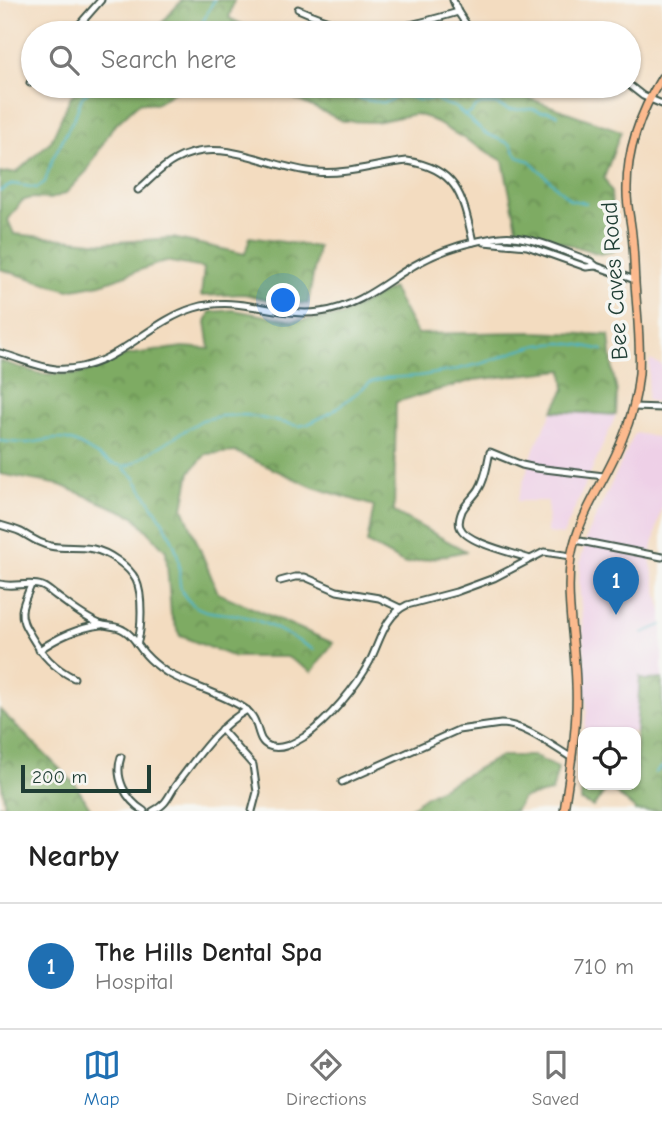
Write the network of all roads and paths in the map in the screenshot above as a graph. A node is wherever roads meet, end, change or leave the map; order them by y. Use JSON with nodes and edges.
{"nodes":[{"id":1,"x":101,"y":0,"type":"edge"},
{"id":2,"x":453,"y":0,"type":"edge"},
{"id":3,"x":298,"y":9,"type":"dead end"},
{"id":4,"x":458,"y":12,"type":"junction"},
{"id":5,"x":83,"y":21,"type":"edge"},
{"id":6,"x":327,"y":21,"type":"edge"},
{"id":7,"x":425,"y":21,"type":"edge"},
{"id":8,"x":464,"y":21,"type":"edge"},
{"id":9,"x":662,"y":77,"type":"edge"},
{"id":10,"x":641,"y":94,"type":"edge"},
{"id":11,"x":649,"y":99,"type":"junction"},
{"id":12,"x":662,"y":104,"type":"edge"},
{"id":13,"x":138,"y":190,"type":"dead end"},
{"id":14,"x":477,"y":242,"type":"junction"},
{"id":15,"x":635,"y":280,"type":"junction"},
{"id":16,"x":0,"y":353,"type":"edge"},
{"id":17,"x":633,"y":407,"type":"junction"},
{"id":18,"x":662,"y":408,"type":"edge"},
{"id":19,"x":604,"y":476,"type":"junction"},
{"id":20,"x":0,"y":525,"type":"edge"},
{"id":21,"x":575,"y":540,"type":"junction"},
{"id":22,"x":571,"y":556,"type":"junction"},
{"id":23,"x":662,"y":557,"type":"edge"},
{"id":24,"x":530,"y":559,"type":"junction"},
{"id":25,"x":280,"y":581,"type":"dead end"},
{"id":26,"x":0,"y":584,"type":"edge"},
{"id":27,"x":31,"y":585,"type":"junction"},
{"id":28,"x":400,"y":608,"type":"junction"},
{"id":29,"x":102,"y":625,"type":"junction"},
{"id":30,"x":137,"y":644,"type":"junction"},
{"id":31,"x":39,"y":650,"type":"junction"},
{"id":32,"x":74,"y":678,"type":"dead end"},
{"id":33,"x":247,"y":710,"type":"junction"},
{"id":34,"x":222,"y":729,"type":"junction"},
{"id":35,"x":121,"y":757,"type":"dead end"},
{"id":36,"x":572,"y":758,"type":"junction"},
{"id":37,"x":342,"y":782,"type":"dead end"},
{"id":38,"x":144,"y":811,"type":"edge"},
{"id":39,"x":153,"y":811,"type":"edge"},
{"id":40,"x":252,"y":811,"type":"edge"},
{"id":41,"x":564,"y":811,"type":"edge"}],
"edges":[{"from":1,"to":5,"type":"street"},
{"from":2,"to":4,"type":"street"},
{"from":3,"to":6,"type":"street"},
{"from":4,"to":7,"type":"street"},
{"from":4,"to":8,"type":"street"},
{"from":9,"to":11,"type":"main road","name":"Bee Caves Road"},
{"from":10,"to":11,"type":"street"},
{"from":11,"to":12,"type":"street"},
{"from":11,"to":15,"type":"main road","name":"Bee Caves Road"},
{"from":13,"to":14,"type":"street"},
{"from":14,"to":15,"type":"street"},
{"from":14,"to":16,"type":"street"},
{"from":15,"to":17,"type":"main road","name":"Bee Caves Road"},
{"from":17,"to":18,"type":"street"},
{"from":17,"to":19,"type":"main road","name":"Bee Caves Road"},
{"from":19,"to":21,"type":"main road","name":"Bee Caves Road"},
{"from":19,"to":24,"type":"street"},
{"from":20,"to":30,"type":"street"},
{"from":21,"to":22,"type":"main road","name":"Bee Caves Road"},
{"from":21,"to":23,"type":"street"},
{"from":22,"to":24,"type":"street"},
{"from":22,"to":36,"type":"main road","name":"Bee Caves Road"},
{"from":24,"to":28,"type":"street"},
{"from":25,"to":28,"type":"street"},
{"from":26,"to":27,"type":"street"},
{"from":27,"to":29,"type":"street"},
{"from":27,"to":31,"type":"street"},
{"from":28,"to":33,"type":"street"},
{"from":29,"to":30,"type":"street"},
{"from":29,"to":31,"type":"street"},
{"from":30,"to":33,"type":"street"},
{"from":31,"to":32,"type":"street"},
{"from":33,"to":34,"type":"street"},
{"from":34,"to":39,"type":"street"},
{"from":34,"to":40,"type":"street"},
{"from":35,"to":38,"type":"street"},
{"from":36,"to":37,"type":"street"},
{"from":36,"to":41,"type":"main road","name":"Bee Caves Road"}]}
